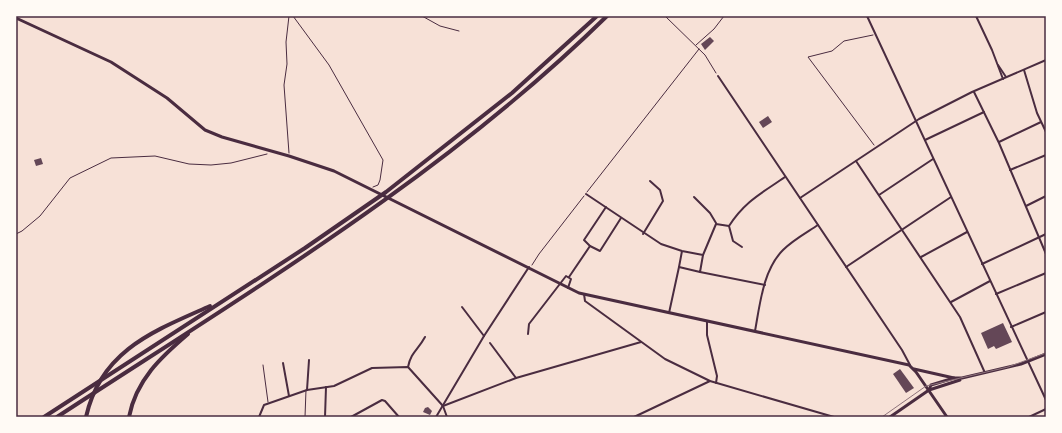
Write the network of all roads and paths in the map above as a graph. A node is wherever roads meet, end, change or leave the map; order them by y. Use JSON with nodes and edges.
{"nodes":[{"id":1,"x":289,"y":16,"type":"edge"},
{"id":2,"x":293,"y":16,"type":"edge"},
{"id":3,"x":422,"y":16,"type":"edge"},
{"id":4,"x":597,"y":16,"type":"edge"},
{"id":5,"x":607,"y":16,"type":"edge"},
{"id":6,"x":665,"y":16,"type":"edge"},
{"id":7,"x":724,"y":16,"type":"edge"},
{"id":8,"x":867,"y":16,"type":"edge"},
{"id":9,"x":976,"y":16,"type":"edge"},
{"id":10,"x":16,"y":18,"type":"edge"},
{"id":11,"x":459,"y":31,"type":"dead end"},
{"id":12,"x":875,"y":34,"type":"junction"},
{"id":13,"x":696,"y":46,"type":"junction"},
{"id":14,"x":699,"y":49,"type":"junction"},
{"id":15,"x":1046,"y":60,"type":"edge"},
{"id":16,"x":998,"y":64,"type":"junction"},
{"id":17,"x":1024,"y":70,"type":"junction"},
{"id":18,"x":718,"y":76,"type":"joint"},
{"id":19,"x":1006,"y":77,"type":"junction"},
{"id":20,"x":1003,"y":79,"type":"junction"},
{"id":21,"x":974,"y":92,"type":"junction"},
{"id":22,"x":984,"y":112,"type":"junction"},
{"id":23,"x":916,"y":122,"type":"junction"},
{"id":24,"x":1041,"y":122,"type":"junction"},
{"id":25,"x":1046,"y":132,"type":"edge"},
{"id":26,"x":925,"y":140,"type":"junction"},
{"id":27,"x":998,"y":143,"type":"junction"},
{"id":28,"x":874,"y":146,"type":"dead end"},
{"id":29,"x":269,"y":150,"type":"junction"},
{"id":30,"x":1046,"y":155,"type":"edge"},
{"id":31,"x":289,"y":156,"type":"junction"},
{"id":32,"x":934,"y":159,"type":"junction"},
{"id":33,"x":856,"y":161,"type":"junction"},
{"id":34,"x":1010,"y":170,"type":"junction"},
{"id":35,"x":785,"y":177,"type":"junction"},
{"id":36,"x":650,"y":181,"type":"dead end"},
{"id":37,"x":370,"y":188,"type":"junction"},
{"id":38,"x":586,"y":194,"type":"junction"},
{"id":39,"x":880,"y":195,"type":"junction"},
{"id":40,"x":1046,"y":196,"type":"edge"},
{"id":41,"x":694,"y":197,"type":"dead end"},
{"id":42,"x":951,"y":197,"type":"junction"},
{"id":43,"x":800,"y":198,"type":"junction"},
{"id":44,"x":1026,"y":206,"type":"junction"},
{"id":45,"x":606,"y":207,"type":"junction"},
{"id":46,"x":622,"y":218,"type":"junction"},
{"id":47,"x":716,"y":224,"type":"junction"},
{"id":48,"x":818,"y":225,"type":"junction"},
{"id":49,"x":729,"y":226,"type":"junction"},
{"id":50,"x":902,"y":229,"type":"junction"},
{"id":51,"x":967,"y":232,"type":"junction"},
{"id":52,"x":16,"y":234,"type":"edge"},
{"id":53,"x":643,"y":234,"type":"junction"},
{"id":54,"x":1046,"y":234,"type":"edge"},
{"id":55,"x":1039,"y":238,"type":"junction"},
{"id":56,"x":590,"y":246,"type":"junction"},
{"id":57,"x":742,"y":247,"type":"dead end"},
{"id":58,"x":682,"y":251,"type":"junction"},
{"id":59,"x":1046,"y":254,"type":"edge"},
{"id":60,"x":704,"y":255,"type":"junction"},
{"id":61,"x":921,"y":257,"type":"junction"},
{"id":62,"x":982,"y":264,"type":"junction"},
{"id":63,"x":529,"y":267,"type":"junction"},
{"id":64,"x":679,"y":267,"type":"junction"},
{"id":65,"x":846,"y":267,"type":"junction"},
{"id":66,"x":700,"y":272,"type":"junction"},
{"id":67,"x":1046,"y":273,"type":"edge"},
{"id":68,"x":569,"y":277,"type":"junction"},
{"id":69,"x":990,"y":281,"type":"junction"},
{"id":70,"x":560,"y":283,"type":"junction"},
{"id":71,"x":765,"y":285,"type":"junction"},
{"id":72,"x":568,"y":288,"type":"junction"},
{"id":73,"x":584,"y":294,"type":"junction"},
{"id":74,"x":996,"y":294,"type":"junction"},
{"id":75,"x":224,"y":300,"type":"junction"},
{"id":76,"x":951,"y":302,"type":"junction"},
{"id":77,"x":462,"y":307,"type":"dead end"},
{"id":78,"x":1046,"y":312,"type":"edge"},
{"id":79,"x":669,"y":313,"type":"junction"},
{"id":80,"x":707,"y":321,"type":"junction"},
{"id":81,"x":202,"y":322,"type":"junction"},
{"id":82,"x":1011,"y":327,"type":"junction"},
{"id":83,"x":754,"y":332,"type":"junction"},
{"id":84,"x":528,"y":334,"type":"dead end"},
{"id":85,"x":484,"y":336,"type":"junction"},
{"id":86,"x":425,"y":337,"type":"dead end"},
{"id":87,"x":641,"y":342,"type":"junction"},
{"id":88,"x":490,"y":343,"type":"dead end"},
{"id":89,"x":1046,"y":354,"type":"edge"},
{"id":90,"x":308,"y":360,"type":"dead end"},
{"id":91,"x":1027,"y":362,"type":"junction"},
{"id":92,"x":283,"y":363,"type":"dead end"},
{"id":93,"x":263,"y":365,"type":"dead end"},
{"id":94,"x":910,"y":366,"type":"junction"},
{"id":95,"x":408,"y":367,"type":"junction"},
{"id":96,"x":914,"y":369,"type":"junction"},
{"id":97,"x":985,"y":373,"type":"junction"},
{"id":98,"x":516,"y":378,"type":"junction"},
{"id":99,"x":954,"y":378,"type":"junction"},
{"id":100,"x":962,"y":378,"type":"junction"},
{"id":101,"x":710,"y":381,"type":"junction"},
{"id":102,"x":716,"y":383,"type":"junction"},
{"id":103,"x":953,"y":383,"type":"junction"},
{"id":104,"x":326,"y":387,"type":"junction"},
{"id":105,"x":306,"y":390,"type":"junction"},
{"id":106,"x":929,"y":390,"type":"junction"},
{"id":107,"x":289,"y":396,"type":"junction"},
{"id":108,"x":1046,"y":400,"type":"edge"},
{"id":109,"x":269,"y":403,"type":"junction"},
{"id":110,"x":443,"y":406,"type":"junction"},
{"id":111,"x":1046,"y":409,"type":"edge"},
{"id":112,"x":44,"y":417,"type":"edge"},
{"id":113,"x":57,"y":417,"type":"edge"},
{"id":114,"x":86,"y":417,"type":"edge"},
{"id":115,"x":129,"y":417,"type":"edge"},
{"id":116,"x":259,"y":417,"type":"edge"},
{"id":117,"x":306,"y":417,"type":"edge"},
{"id":118,"x":325,"y":417,"type":"edge"},
{"id":119,"x":351,"y":417,"type":"edge"},
{"id":120,"x":399,"y":417,"type":"edge"},
{"id":121,"x":436,"y":417,"type":"edge"},
{"id":122,"x":447,"y":417,"type":"edge"},
{"id":123,"x":634,"y":417,"type":"edge"},
{"id":124,"x":834,"y":417,"type":"edge"},
{"id":125,"x":890,"y":417,"type":"edge"},
{"id":126,"x":946,"y":417,"type":"edge"},
{"id":127,"x":1029,"y":417,"type":"edge"}],
"edges":[{"from":1,"to":31,"type":"path"},
{"from":2,"to":37,"type":"path"},
{"from":3,"to":11,"type":"path"},
{"from":4,"to":75,"type":"highway"},
{"from":5,"to":81,"type":"highway"},
{"from":6,"to":13,"type":"path"},
{"from":7,"to":13,"type":"path"},
{"from":8,"to":12,"type":"street"},
{"from":9,"to":16,"type":"street"},
{"from":10,"to":29,"type":"main road"},
{"from":12,"to":23,"type":"street"},
{"from":12,"to":28,"type":"path"},
{"from":13,"to":14,"type":"path"},
{"from":14,"to":18,"type":"path"},
{"from":14,"to":38,"type":"path"},
{"from":15,"to":17,"type":"street"},
{"from":16,"to":19,"type":"street"},
{"from":16,"to":20,"type":"street"},
{"from":17,"to":19,"type":"street"},
{"from":17,"to":24,"type":"street"},
{"from":18,"to":35,"type":"street"},
{"from":19,"to":20,"type":"street"},
{"from":20,"to":21,"type":"street"},
{"from":21,"to":22,"type":"street"},
{"from":21,"to":23,"type":"street"},
{"from":22,"to":26,"type":"street"},
{"from":22,"to":27,"type":"street"},
{"from":23,"to":26,"type":"street"},
{"from":23,"to":33,"type":"street"},
{"from":24,"to":25,"type":"street"},
{"from":24,"to":27,"type":"street"},
{"from":26,"to":32,"type":"street"},
{"from":27,"to":34,"type":"street"},
{"from":29,"to":31,"type":"main road"},
{"from":29,"to":52,"type":"path"},
{"from":30,"to":34,"type":"street"},
{"from":31,"to":37,"type":"main road"},
{"from":32,"to":39,"type":"street"},
{"from":32,"to":42,"type":"street"},
{"from":33,"to":39,"type":"street"},
{"from":33,"to":43,"type":"street"},
{"from":34,"to":44,"type":"street"},
{"from":35,"to":43,"type":"street"},
{"from":35,"to":49,"type":"street"},
{"from":36,"to":53,"type":"street"},
{"from":37,"to":63,"type":"main road"},
{"from":38,"to":45,"type":"street"},
{"from":38,"to":63,"type":"path"},
{"from":39,"to":50,"type":"street"},
{"from":40,"to":44,"type":"street"},
{"from":41,"to":47,"type":"street"},
{"from":42,"to":50,"type":"street"},
{"from":42,"to":51,"type":"street"},
{"from":43,"to":48,"type":"street"},
{"from":44,"to":55,"type":"street"},
{"from":45,"to":46,"type":"street"},
{"from":45,"to":56,"type":"street"},
{"from":46,"to":53,"type":"street"},
{"from":46,"to":56,"type":"street"},
{"from":47,"to":49,"type":"street"},
{"from":47,"to":60,"type":"street"},
{"from":48,"to":65,"type":"street"},
{"from":48,"to":71,"type":"street"},
{"from":49,"to":57,"type":"street"},
{"from":50,"to":61,"type":"street"},
{"from":50,"to":65,"type":"street"},
{"from":51,"to":61,"type":"street"},
{"from":51,"to":62,"type":"street"},
{"from":53,"to":58,"type":"street"},
{"from":54,"to":55,"type":"street"},
{"from":55,"to":59,"type":"street"},
{"from":55,"to":62,"type":"street"},
{"from":56,"to":68,"type":"street"},
{"from":58,"to":60,"type":"street"},
{"from":58,"to":64,"type":"street"},
{"from":60,"to":66,"type":"street"},
{"from":61,"to":76,"type":"street"},
{"from":62,"to":69,"type":"street"},
{"from":63,"to":70,"type":"main road"},
{"from":63,"to":85,"type":"street"},
{"from":64,"to":66,"type":"street"},
{"from":64,"to":79,"type":"street"},
{"from":65,"to":94,"type":"street"},
{"from":66,"to":71,"type":"street"},
{"from":67,"to":74,"type":"street"},
{"from":68,"to":70,"type":"street"},
{"from":68,"to":72,"type":"street"},
{"from":69,"to":74,"type":"street"},
{"from":69,"to":76,"type":"street"},
{"from":70,"to":72,"type":"main road"},
{"from":70,"to":84,"type":"street"},
{"from":71,"to":83,"type":"street"},
{"from":72,"to":73,"type":"main road"},
{"from":73,"to":79,"type":"main road"},
{"from":73,"to":87,"type":"street"},
{"from":74,"to":82,"type":"street"},
{"from":75,"to":112,"type":"highway"},
{"from":75,"to":114,"type":"highway"},
{"from":76,"to":97,"type":"street"},
{"from":77,"to":85,"type":"street"},
{"from":78,"to":82,"type":"street"},
{"from":79,"to":80,"type":"main road"},
{"from":80,"to":83,"type":"main road"},
{"from":80,"to":102,"type":"street"},
{"from":81,"to":113,"type":"highway"},
{"from":81,"to":115,"type":"highway"},
{"from":82,"to":91,"type":"street"},
{"from":83,"to":94,"type":"main road"},
{"from":85,"to":110,"type":"street"},
{"from":86,"to":95,"type":"street"},
{"from":87,"to":98,"type":"street"},
{"from":87,"to":101,"type":"street"},
{"from":88,"to":98,"type":"street"},
{"from":89,"to":91,"type":"main road"},
{"from":90,"to":105,"type":"street"},
{"from":91,"to":97,"type":"main road"},
{"from":91,"to":108,"type":"street"},
{"from":92,"to":107,"type":"street"},
{"from":93,"to":109,"type":"lane"},
{"from":94,"to":96,"type":"main road"},
{"from":95,"to":104,"type":"street"},
{"from":95,"to":110,"type":"street"},
{"from":96,"to":99,"type":"main road"},
{"from":96,"to":106,"type":"main road"},
{"from":97,"to":100,"type":"main road"},
{"from":98,"to":110,"type":"street"},
{"from":99,"to":100,"type":"main road"},
{"from":99,"to":103,"type":"main road"},
{"from":99,"to":106,"type":"main road"},
{"from":100,"to":103,"type":"main road"},
{"from":101,"to":102,"type":"street"},
{"from":101,"to":123,"type":"street"},
{"from":102,"to":124,"type":"street"},
{"from":103,"to":106,"type":"main road"},
{"from":104,"to":105,"type":"street"},
{"from":104,"to":118,"type":"street"},
{"from":105,"to":107,"type":"street"},
{"from":105,"to":117,"type":"lane"},
{"from":106,"to":125,"type":"main road"},
{"from":106,"to":126,"type":"main road"},
{"from":107,"to":109,"type":"street"},
{"from":109,"to":116,"type":"street"},
{"from":110,"to":121,"type":"street"},
{"from":110,"to":122,"type":"street"},
{"from":111,"to":127,"type":"street"},
{"from":119,"to":120,"type":"street"}]}
